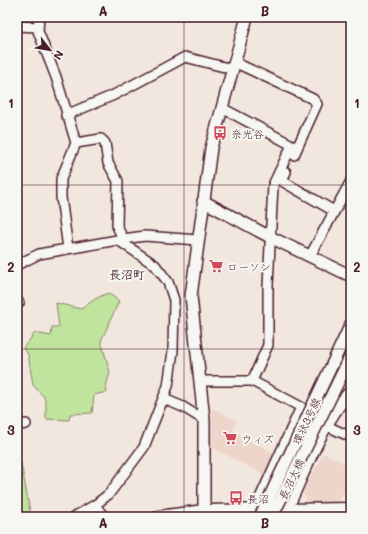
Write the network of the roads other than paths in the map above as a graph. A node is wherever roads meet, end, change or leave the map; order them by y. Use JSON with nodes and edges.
{"nodes":[{"id":1,"x":39,"y":17,"type":"edge"},
{"id":2,"x":247,"y":17,"type":"edge"},
{"id":3,"x":17,"y":26,"type":"edge"},
{"id":4,"x":38,"y":27,"type":"junction"},
{"id":5,"x":233,"y":66,"type":"junction"},
{"id":6,"x":222,"y":108,"type":"junction"},
{"id":7,"x":66,"y":116,"type":"junction"},
{"id":8,"x":76,"y":143,"type":"junction"},
{"id":9,"x":351,"y":180,"type":"edge"},
{"id":10,"x":203,"y":201,"type":"junction"},
{"id":11,"x":334,"y":211,"type":"junction"},
{"id":12,"x":270,"y":237,"type":"junction"},
{"id":13,"x":120,"y":239,"type":"junction"},
{"id":14,"x":198,"y":240,"type":"junction"},
{"id":15,"x":68,"y":249,"type":"junction"},
{"id":16,"x":310,"y":256,"type":"junction"},
{"id":17,"x":17,"y":265,"type":"edge"},
{"id":18,"x":351,"y":276,"type":"edge"},
{"id":19,"x":351,"y":324,"type":"edge"},
{"id":20,"x":351,"y":355,"type":"edge"},
{"id":21,"x":201,"y":381,"type":"junction"},
{"id":22,"x":252,"y":381,"type":"junction"},
{"id":23,"x":351,"y":391,"type":"edge"},
{"id":24,"x":164,"y":399,"type":"junction"},
{"id":25,"x":17,"y":420,"type":"edge"},
{"id":26,"x":204,"y":420,"type":"junction"},
{"id":27,"x":26,"y":424,"type":"dead end"},
{"id":28,"x":327,"y":426,"type":"junction"},
{"id":29,"x":351,"y":437,"type":"edge"},
{"id":30,"x":95,"y":505,"type":"junction"},
{"id":31,"x":204,"y":511,"type":"junction"},
{"id":32,"x":343,"y":512,"type":"edge"},
{"id":33,"x":285,"y":513,"type":"edge"},
{"id":34,"x":257,"y":514,"type":"edge"},
{"id":35,"x":177,"y":515,"type":"edge"},
{"id":36,"x":74,"y":517,"type":"edge"},
{"id":37,"x":104,"y":517,"type":"edge"},
{"id":38,"x":159,"y":517,"type":"edge"},
{"id":39,"x":272,"y":517,"type":"edge"}],
"edges":[{"from":1,"to":4,"type":"street"},
{"from":2,"to":5,"type":"street"},
{"from":3,"to":4,"type":"street"},
{"from":4,"to":7,"type":"street"},
{"from":5,"to":6,"type":"street"},
{"from":5,"to":7,"type":"street"},
{"from":5,"to":11,"type":"street"},
{"from":6,"to":10,"type":"street"},
{"from":6,"to":12,"type":"street"},
{"from":7,"to":8,"type":"street"},
{"from":8,"to":13,"type":"street"},
{"from":8,"to":15,"type":"street"},
{"from":9,"to":11,"type":"street"},
{"from":10,"to":12,"type":"street"},
{"from":10,"to":14,"type":"street"},
{"from":11,"to":16,"type":"street"},
{"from":12,"to":16,"type":"street"},
{"from":12,"to":22,"type":"street"},
{"from":13,"to":14,"type":"street"},
{"from":13,"to":15,"type":"street"},
{"from":13,"to":24,"type":"street"},
{"from":14,"to":21,"type":"street"},
{"from":15,"to":17,"type":"street"},
{"from":16,"to":18,"type":"street"},
{"from":19,"to":34,"type":"street","name":"環状3号線","bridge":true},
{"from":20,"to":39,"type":"street","name":"長沼大橋","bridge":true},
{"from":21,"to":22,"type":"street"},
{"from":21,"to":26,"type":"street"},
{"from":22,"to":34,"type":"street"},
{"from":23,"to":28,"type":"street"},
{"from":24,"to":26,"type":"street"},
{"from":24,"to":30,"type":"street"},
{"from":25,"to":27,"type":"street"},
{"from":26,"to":31,"type":"street"},
{"from":28,"to":29,"type":"street"},
{"from":28,"to":33,"type":"street"},
{"from":30,"to":36,"type":"street"},
{"from":30,"to":37,"type":"street"},
{"from":31,"to":34,"type":"main road"},
{"from":31,"to":35,"type":"main road"},
{"from":32,"to":33,"type":"main road"},
{"from":33,"to":34,"type":"main road"},
{"from":35,"to":38,"type":"main road"}]}
